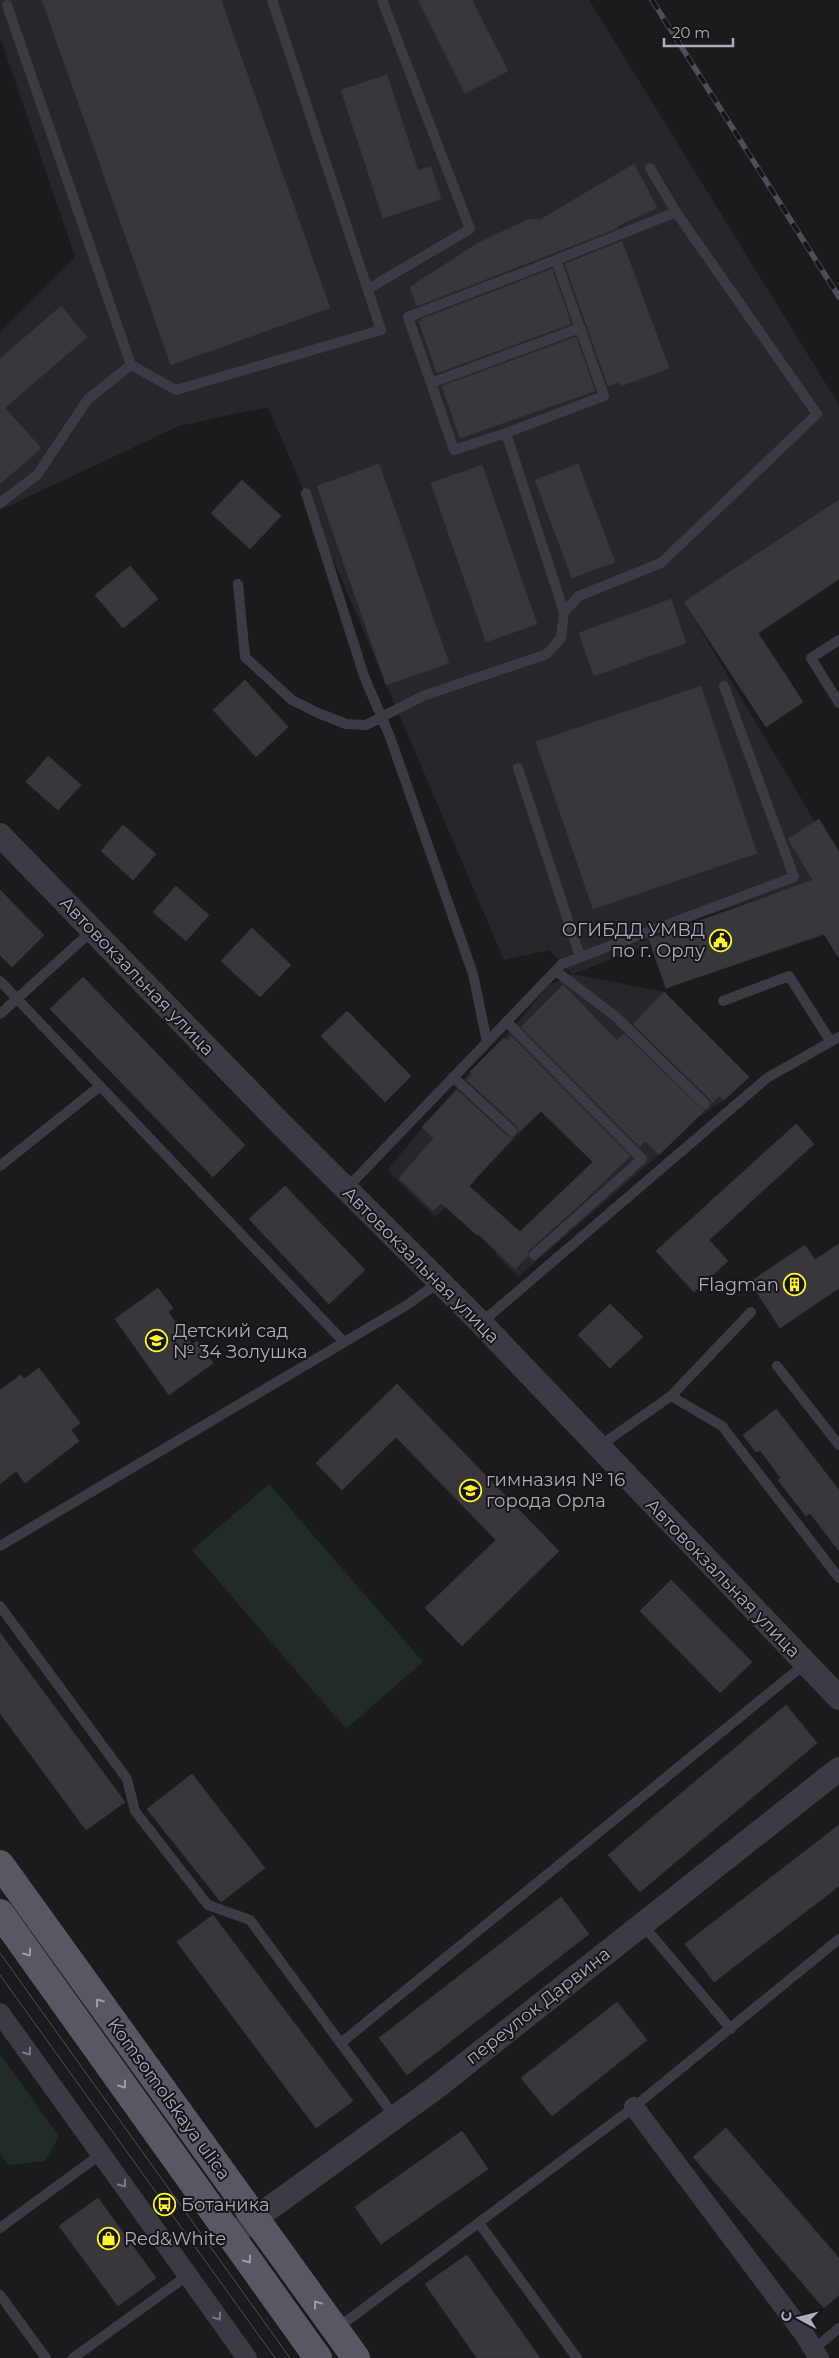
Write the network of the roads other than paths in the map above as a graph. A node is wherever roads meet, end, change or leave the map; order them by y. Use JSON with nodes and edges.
{"nodes":[{"id":1,"x":272,"y":0,"type":"edge"},
{"id":2,"x":382,"y":0,"type":"edge"},
{"id":3,"x":6,"y":5,"type":"dead end"},
{"id":4,"x":650,"y":168,"type":"dead end"},
{"id":5,"x":676,"y":212,"type":"junction"},
{"id":6,"x":556,"y":260,"type":"junction"},
{"id":7,"x":368,"y":289,"type":"junction"},
{"id":8,"x":580,"y":328,"type":"junction"},
{"id":9,"x":131,"y":365,"type":"junction"},
{"id":10,"x":431,"y":383,"type":"junction"},
{"id":11,"x":506,"y":433,"type":"junction"},
{"id":12,"x":306,"y":493,"type":"dead end"},
{"id":13,"x":0,"y":503,"type":"edge"},
{"id":14,"x":238,"y":584,"type":"dead end"},
{"id":15,"x":564,"y":612,"type":"junction"},
{"id":16,"x":839,"y":640,"type":"edge"},
{"id":17,"x":724,"y":686,"type":"dead end"},
{"id":18,"x":839,"y":703,"type":"edge"},
{"id":19,"x":382,"y":718,"type":"junction"},
{"id":20,"x":518,"y":768,"type":"dead end"},
{"id":21,"x":0,"y":835,"type":"edge"},
{"id":22,"x":93,"y":930,"type":"junction"},
{"id":23,"x":580,"y":957,"type":"junction"},
{"id":24,"x":556,"y":971,"type":"junction"},
{"id":25,"x":0,"y":981,"type":"edge"},
{"id":26,"x":17,"y":999,"type":"junction"},
{"id":27,"x":723,"y":1001,"type":"dead end"},
{"id":28,"x":0,"y":1014,"type":"edge"},
{"id":29,"x":507,"y":1022,"type":"junction"},
{"id":30,"x":835,"y":1040,"type":"edge"},
{"id":31,"x":487,"y":1042,"type":"junction"},
{"id":32,"x":453,"y":1077,"type":"junction"},
{"id":33,"x":100,"y":1086,"type":"junction"},
{"id":34,"x":705,"y":1104,"type":"dead end"},
{"id":35,"x":512,"y":1131,"type":"dead end"},
{"id":36,"x":0,"y":1166,"type":"edge"},
{"id":37,"x":346,"y":1189,"type":"junction"},
{"id":38,"x":534,"y":1255,"type":"dead end"},
{"id":39,"x":439,"y":1282,"type":"junction"},
{"id":40,"x":750,"y":1312,"type":"dead end"},
{"id":41,"x":480,"y":1323,"type":"junction"},
{"id":42,"x":344,"y":1342,"type":"junction"},
{"id":43,"x":777,"y":1366,"type":"dead end"},
{"id":44,"x":671,"y":1396,"type":"junction"},
{"id":45,"x":839,"y":1445,"type":"edge"},
{"id":46,"x":598,"y":1448,"type":"junction"},
{"id":47,"x":0,"y":1546,"type":"edge"},
{"id":48,"x":839,"y":1578,"type":"edge"},
{"id":49,"x":0,"y":1606,"type":"edge"},
{"id":50,"x":806,"y":1663,"type":"junction"},
{"id":51,"x":839,"y":1698,"type":"edge"},
{"id":52,"x":839,"y":1769,"type":"edge"},
{"id":53,"x":0,"y":1864,"type":"edge"},
{"id":54,"x":0,"y":1913,"type":"edge"},
{"id":55,"x":642,"y":1924,"type":"junction"},
{"id":56,"x":839,"y":1939,"type":"edge"},
{"id":57,"x":0,"y":2013,"type":"edge"},
{"id":58,"x":731,"y":2029,"type":"junction"},
{"id":59,"x":341,"y":2042,"type":"junction"},
{"id":60,"x":634,"y":2107,"type":"junction"},
{"id":61,"x":395,"y":2117,"type":"junction"},
{"id":62,"x":101,"y":2154,"type":"junction"},
{"id":63,"x":255,"y":2218,"type":"junction"},
{"id":64,"x":479,"y":2223,"type":"junction"},
{"id":65,"x":0,"y":2228,"type":"edge"},
{"id":66,"x":231,"y":2236,"type":"junction"},
{"id":67,"x":188,"y":2275,"type":"junction"},
{"id":68,"x":0,"y":2295,"type":"edge"},
{"id":69,"x":839,"y":2328,"type":"edge"},
{"id":70,"x":335,"y":2330,"type":"junction"},
{"id":71,"x":817,"y":2354,"type":"edge"},
{"id":72,"x":46,"y":2358,"type":"edge"},
{"id":73,"x":73,"y":2358,"type":"edge"},
{"id":74,"x":247,"y":2358,"type":"edge"},
{"id":75,"x":318,"y":2358,"type":"edge"},
{"id":76,"x":356,"y":2358,"type":"edge"},
{"id":77,"x":577,"y":2358,"type":"edge"}],
"edges":[{"from":1,"to":7,"type":"lane"},
{"from":2,"to":7,"type":"lane"},
{"from":3,"to":9,"type":"lane"},
{"from":4,"to":5,"type":"lane"},
{"from":5,"to":6,"type":"lane"},
{"from":5,"to":15,"type":"lane"},
{"from":6,"to":8,"type":"lane"},
{"from":6,"to":10,"type":"lane"},
{"from":7,"to":9,"type":"lane"},
{"from":8,"to":10,"type":"lane"},
{"from":8,"to":11,"type":"lane"},
{"from":9,"to":13,"type":"lane"},
{"from":10,"to":11,"type":"lane"},
{"from":11,"to":15,"type":"lane"},
{"from":12,"to":19,"type":"lane"},
{"from":14,"to":19,"type":"lane"},
{"from":15,"to":19,"type":"lane"},
{"from":16,"to":18,"type":"lane"},
{"from":17,"to":23,"type":"lane"},
{"from":19,"to":31,"type":"lane"},
{"from":20,"to":23,"type":"lane"},
{"from":21,"to":22,"type":"street","name":"Автовокзальная улица"},
{"from":22,"to":26,"type":"lane"},
{"from":22,"to":37,"type":"street","name":"Автовокзальная улица"},
{"from":23,"to":24,"type":"lane"},
{"from":24,"to":29,"type":"lane"},
{"from":24,"to":34,"type":"lane"},
{"from":25,"to":26,"type":"lane"},
{"from":26,"to":28,"type":"lane"},
{"from":26,"to":33,"type":"lane"},
{"from":27,"to":30,"type":"lane"},
{"from":29,"to":31,"type":"lane"},
{"from":29,"to":38,"type":"lane"},
{"from":30,"to":41,"type":"lane"},
{"from":31,"to":32,"type":"lane"},
{"from":32,"to":35,"type":"lane"},
{"from":32,"to":37,"type":"lane"},
{"from":33,"to":36,"type":"lane"},
{"from":33,"to":42,"type":"lane"},
{"from":37,"to":39,"type":"street","name":"Автовокзальная улица"},
{"from":39,"to":41,"type":"street","name":"Автовокзальная улица"},
{"from":39,"to":42,"type":"lane"},
{"from":40,"to":44,"type":"lane"},
{"from":41,"to":46,"type":"street","name":"Автовокзальная улица"},
{"from":42,"to":47,"type":"lane"},
{"from":43,"to":45,"type":"lane"},
{"from":44,"to":46,"type":"lane"},
{"from":44,"to":48,"type":"lane"},
{"from":46,"to":50,"type":"street","name":"Автовокзальная улица"},
{"from":49,"to":59,"type":"lane"},
{"from":50,"to":51,"type":"street","name":"Автовокзальная улица"},
{"from":50,"to":59,"type":"lane"},
{"from":52,"to":55,"type":"street","name":"переулок Дарвина"},
{"from":63,"to":53,"type":"main road","name":"Komsomolskaya ulica","one_way":true},
{"from":54,"to":66,"type":"main road","name":"Komsomolskaya ulica","one_way":true},
{"from":55,"to":58,"type":"lane"},
{"from":55,"to":61,"type":"street","name":"переулок Дарвина"},
{"from":56,"to":58,"type":"lane"},
{"from":57,"to":62,"type":"street","one_way":true},
{"from":58,"to":60,"type":"lane"},
{"from":59,"to":61,"type":"lane"},
{"from":60,"to":64,"type":"lane"},
{"from":60,"to":71,"type":"street"},
{"from":61,"to":63,"type":"street","name":"переулок Дарвина"},
{"from":62,"to":65,"type":"lane"},
{"from":62,"to":67,"type":"street","one_way":true},
{"from":63,"to":66,"type":"street","name":"переулок Дарвина"},
{"from":70,"to":63,"type":"main road","name":"Komsomolskaya ulica","one_way":true},
{"from":64,"to":70,"type":"lane"},
{"from":64,"to":77,"type":"lane"},
{"from":66,"to":75,"type":"main road","name":"Komsomolskaya ulica","one_way":true},
{"from":67,"to":73,"type":"lane"},
{"from":67,"to":74,"type":"street","one_way":true},
{"from":68,"to":72,"type":"lane"},
{"from":69,"to":71,"type":"lane"},
{"from":70,"to":76,"type":"main road","name":"Komsomolskaya ulica"}]}
